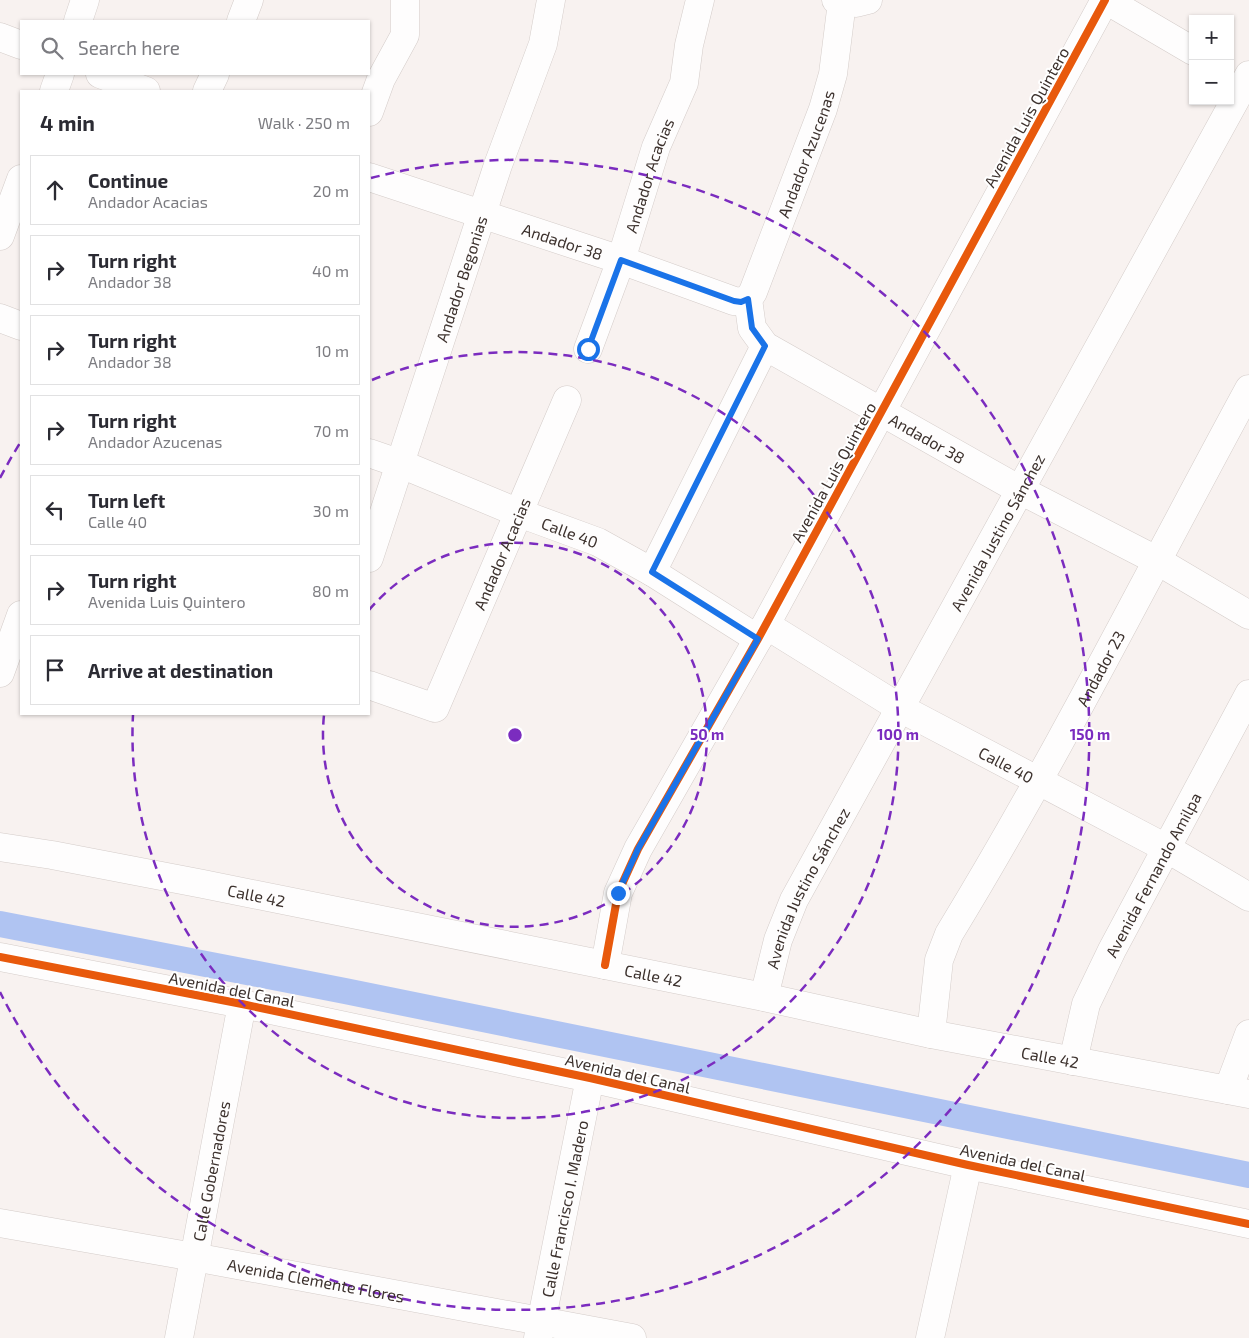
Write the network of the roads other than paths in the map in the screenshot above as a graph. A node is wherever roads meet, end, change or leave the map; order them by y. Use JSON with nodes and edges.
{"nodes":[{"id":1,"x":86,"y":0,"type":"edge"},
{"id":2,"x":249,"y":0,"type":"edge"},
{"id":3,"x":406,"y":0,"type":"edge"},
{"id":4,"x":551,"y":0,"type":"edge"},
{"id":5,"x":700,"y":0,"type":"edge"},
{"id":6,"x":849,"y":0,"type":"edge"},
{"id":7,"x":1106,"y":0,"type":"edge"},
{"id":8,"x":78,"y":20,"type":"edge"},
{"id":9,"x":241,"y":20,"type":"edge"},
{"id":10,"x":0,"y":37,"type":"edge"},
{"id":11,"x":20,"y":45,"type":"edge"},
{"id":12,"x":1189,"y":49,"type":"edge"},
{"id":13,"x":60,"y":75,"type":"edge"},
{"id":14,"x":103,"y":75,"type":"edge"},
{"id":15,"x":214,"y":75,"type":"edge"},
{"id":16,"x":1243,"y":79,"type":"edge"},
{"id":17,"x":54,"y":90,"type":"edge"},
{"id":18,"x":143,"y":90,"type":"edge"},
{"id":19,"x":207,"y":90,"type":"edge"},
{"id":20,"x":370,"y":109,"type":"edge"},
{"id":21,"x":370,"y":177,"type":"edge"},
{"id":22,"x":20,"y":182,"type":"edge"},
{"id":23,"x":481,"y":215,"type":"junction"},
{"id":24,"x":0,"y":236,"type":"edge"},
{"id":25,"x":621,"y":260,"type":"junction"},
{"id":26,"x":748,"y":299,"type":"junction"},
{"id":27,"x":0,"y":318,"type":"edge"},
{"id":28,"x":20,"y":326,"type":"edge"},
{"id":29,"x":765,"y":346,"type":"junction"},
{"id":30,"x":588,"y":349,"type":"dead end"},
{"id":31,"x":1249,"y":389,"type":"edge"},
{"id":32,"x":567,"y":400,"type":"dead end"},
{"id":33,"x":881,"y":412,"type":"junction"},
{"id":34,"x":370,"y":453,"type":"edge"},
{"id":35,"x":401,"y":464,"type":"junction"},
{"id":36,"x":1020,"y":490,"type":"junction"},
{"id":37,"x":519,"y":513,"type":"junction"},
{"id":38,"x":370,"y":555,"type":"edge"},
{"id":39,"x":1156,"y":560,"type":"junction"},
{"id":40,"x":652,"y":572,"type":"junction"},
{"id":41,"x":1249,"y":615,"type":"edge"},
{"id":42,"x":20,"y":618,"type":"edge"},
{"id":43,"x":762,"y":632,"type":"junction"},
{"id":44,"x":0,"y":673,"type":"edge"},
{"id":45,"x":370,"y":685,"type":"edge"},
{"id":46,"x":1249,"y":694,"type":"edge"},
{"id":47,"x":900,"y":708,"type":"junction"},
{"id":48,"x":1039,"y":781,"type":"junction"},
{"id":49,"x":0,"y":847,"type":"edge"},
{"id":50,"x":1166,"y":848,"type":"junction"},
{"id":51,"x":1249,"y":897,"type":"edge"},
{"id":52,"x":0,"y":957,"type":"edge"},
{"id":53,"x":605,"y":965,"type":"junction"},
{"id":54,"x":764,"y":997,"type":"junction"},
{"id":55,"x":242,"y":1004,"type":"junction"},
{"id":56,"x":930,"y":1034,"type":"junction"},
{"id":57,"x":1249,"y":1034,"type":"edge"},
{"id":58,"x":1073,"y":1061,"type":"junction"},
{"id":59,"x":590,"y":1078,"type":"junction"},
{"id":60,"x":1239,"y":1092,"type":"edge"},
{"id":61,"x":968,"y":1165,"type":"junction"},
{"id":62,"x":0,"y":1223,"type":"edge"},
{"id":63,"x":1249,"y":1224,"type":"edge"},
{"id":64,"x":194,"y":1257,"type":"junction"},
{"id":65,"x":539,"y":1330,"type":"edge"},
{"id":66,"x":179,"y":1338,"type":"edge"},
{"id":67,"x":632,"y":1338,"type":"edge"},
{"id":68,"x":930,"y":1338,"type":"edge"}],
"edges":[{"from":1,"to":8,"type":"street"},
{"from":2,"to":9,"type":"street"},
{"from":3,"to":20,"type":"street"},
{"from":4,"to":23,"type":"street","name":"Andador Begonias"},
{"from":5,"to":25,"type":"street","name":"Andador Acacias"},
{"from":6,"to":26,"type":"street","name":"Andador Azucenas"},
{"from":7,"to":12,"type":"street"},
{"from":7,"to":33,"type":"street","name":"Avenida Luis Quintero"},
{"from":10,"to":11,"type":"street"},
{"from":13,"to":17,"type":"street"},
{"from":14,"to":18,"type":"street"},
{"from":15,"to":19,"type":"street"},
{"from":16,"to":36,"type":"street","name":"Avenida Justino Sánchez"},
{"from":21,"to":23,"type":"street","name":"Andador 38"},
{"from":22,"to":24,"type":"street"},
{"from":23,"to":25,"type":"street","name":"Andador 38"},
{"from":23,"to":35,"type":"street","name":"Andador Begonias"},
{"from":25,"to":26,"type":"street","name":"Andador 38"},
{"from":25,"to":30,"type":"street","name":"Andador Acacias"},
{"from":26,"to":29,"type":"street","name":"Andador 38"},
{"from":27,"to":28,"type":"street"},
{"from":29,"to":33,"type":"street","name":"Andador 38"},
{"from":29,"to":40,"type":"street"},
{"from":31,"to":39,"type":"street","name":"Andador 23"},
{"from":32,"to":37,"type":"street","name":"Andador Acacias"},
{"from":33,"to":36,"type":"street","name":"Andador 38"},
{"from":33,"to":43,"type":"street","name":"Avenida Luis Quintero"},
{"from":34,"to":35,"type":"street","name":"Calle 40"},
{"from":35,"to":37,"type":"street","name":"Calle 40"},
{"from":35,"to":38,"type":"street","name":"Andador Begonias"},
{"from":36,"to":39,"type":"street","name":"Andador 38"},
{"from":36,"to":47,"type":"street","name":"Avenida Justino Sánchez"},
{"from":37,"to":40,"type":"street","name":"Calle 40"},
{"from":37,"to":45,"type":"street","name":"Andador Acacias"},
{"from":39,"to":41,"type":"street","name":"Andador 38"},
{"from":39,"to":48,"type":"street","name":"Andador 23"},
{"from":40,"to":43,"type":"street","name":"Calle 40"},
{"from":42,"to":44,"type":"street"},
{"from":43,"to":47,"type":"street","name":"Calle 40"},
{"from":43,"to":53,"type":"street","name":"Avenida Luis Quintero"},
{"from":46,"to":50,"type":"street","name":"Avenida Fernando Amilpa"},
{"from":47,"to":48,"type":"street","name":"Calle 40"},
{"from":47,"to":54,"type":"street","name":"Avenida Justino Sánchez"},
{"from":48,"to":50,"type":"street","name":"Calle 40"},
{"from":48,"to":56,"type":"street","name":"Andador 23"},
{"from":49,"to":53,"type":"street","name":"Calle 42"},
{"from":50,"to":51,"type":"street","name":"Calle 40"},
{"from":50,"to":58,"type":"street","name":"Avenida Fernando Amilpa"},
{"from":52,"to":55,"type":"street","name":"Avenida del Canal"},
{"from":53,"to":54,"type":"street","name":"Calle 42"},
{"from":54,"to":56,"type":"street","name":"Calle 42"},
{"from":55,"to":59,"type":"street","name":"Avenida del Canal"},
{"from":55,"to":64,"type":"street","name":"Calle Gobernadores"},
{"from":56,"to":58,"type":"street","name":"Calle 42"},
{"from":57,"to":60,"type":"street"},
{"from":58,"to":60,"type":"street","name":"Calle 42"},
{"from":59,"to":61,"type":"street","name":"Avenida del Canal"},
{"from":59,"to":65,"type":"street","name":"Calle Francisco I. Madero"},
{"from":61,"to":63,"type":"street","name":"Avenida del Canal"},
{"from":61,"to":68,"type":"street"},
{"from":62,"to":64,"type":"street","name":"Avenida Clemente Flores"},
{"from":64,"to":65,"type":"street","name":"Avenida Clemente Flores"},
{"from":64,"to":66,"type":"street","name":"Calle Gobernadores"},
{"from":65,"to":67,"type":"street","name":"Avenida Clemente Flores"}]}
